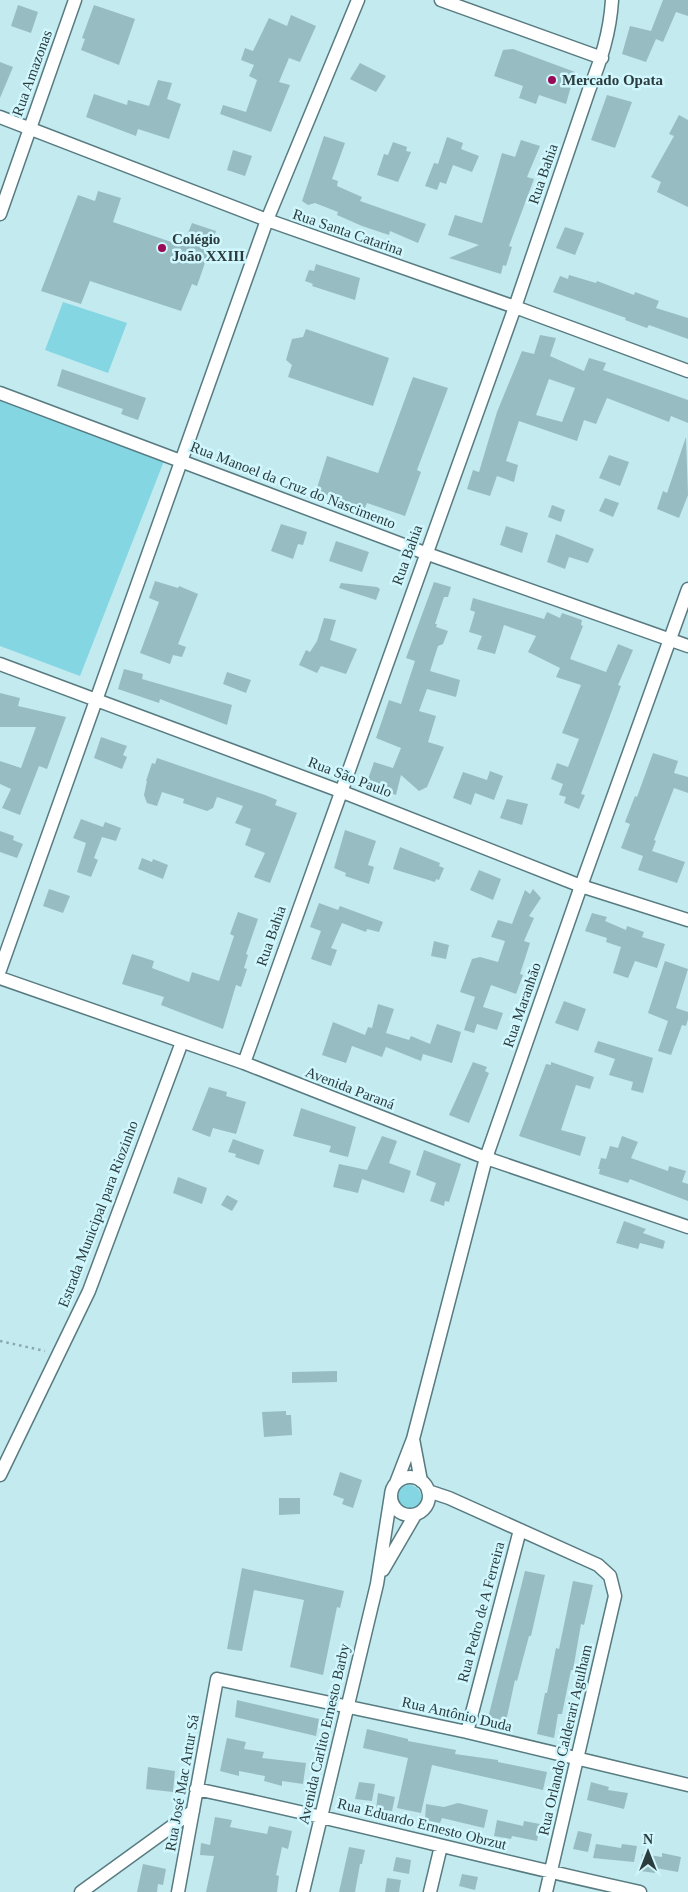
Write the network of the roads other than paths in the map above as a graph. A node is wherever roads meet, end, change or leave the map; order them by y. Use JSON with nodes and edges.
{"nodes":[{"id":1,"x":75,"y":0,"type":"edge"},
{"id":2,"x":358,"y":0,"type":"edge"},
{"id":3,"x":441,"y":0,"type":"edge"},
{"id":4,"x":612,"y":0,"type":"edge"},
{"id":5,"x":602,"y":58,"type":"junction"},
{"id":6,"x":0,"y":118,"type":"edge"},
{"id":7,"x":29,"y":128,"type":"junction"},
{"id":8,"x":0,"y":214,"type":"edge"},
{"id":9,"x":267,"y":220,"type":"junction"},
{"id":10,"x":515,"y":307,"type":"junction"},
{"id":11,"x":688,"y":370,"type":"edge"},
{"id":12,"x":0,"y":393,"type":"edge"},
{"id":13,"x":181,"y":459,"type":"junction"},
{"id":14,"x":425,"y":553,"type":"junction"},
{"id":15,"x":688,"y":589,"type":"edge"},
{"id":16,"x":670,"y":640,"type":"junction"},
{"id":17,"x":688,"y":646,"type":"edge"},
{"id":18,"x":0,"y":664,"type":"edge"},
{"id":19,"x":96,"y":700,"type":"junction"},
{"id":20,"x":340,"y":790,"type":"junction"},
{"id":21,"x":580,"y":886,"type":"junction"},
{"id":22,"x":688,"y":920,"type":"edge"},
{"id":23,"x":0,"y":970,"type":"edge"},
{"id":24,"x":0,"y":978,"type":"edge"},
{"id":25,"x":182,"y":1042,"type":"junction"},
{"id":26,"x":244,"y":1064,"type":"junction"},
{"id":27,"x":486,"y":1158,"type":"junction"},
{"id":28,"x":688,"y":1227,"type":"edge"},
{"id":29,"x":413,"y":1439,"type":"junction"},
{"id":30,"x":0,"y":1475,"type":"edge"},
{"id":31,"x":424,"y":1486,"type":"junction"},
{"id":32,"x":394,"y":1489,"type":"junction"},
{"id":33,"x":460,"y":1503,"type":"junction"},
{"id":34,"x":420,"y":1512,"type":"junction"},
{"id":35,"x":520,"y":1530,"type":"junction"},
{"id":36,"x":377,"y":1584,"type":"junction"},
{"id":37,"x":217,"y":1679,"type":"joint"},
{"id":38,"x":348,"y":1706,"type":"junction"},
{"id":39,"x":467,"y":1732,"type":"junction"},
{"id":40,"x":578,"y":1758,"type":"junction"},
{"id":41,"x":688,"y":1784,"type":"edge"},
{"id":42,"x":196,"y":1790,"type":"junction"},
{"id":43,"x":193,"y":1811,"type":"junction"},
{"id":44,"x":321,"y":1815,"type":"junction"},
{"id":45,"x":441,"y":1846,"type":"junction"},
{"id":46,"x":551,"y":1872,"type":"junction"},
{"id":47,"x":81,"y":1892,"type":"edge"},
{"id":48,"x":178,"y":1892,"type":"edge"},
{"id":49,"x":303,"y":1892,"type":"edge"},
{"id":50,"x":430,"y":1892,"type":"edge"},
{"id":51,"x":546,"y":1892,"type":"edge"},
{"id":52,"x":640,"y":1892,"type":"edge"}],
"edges":[{"from":1,"to":7,"type":"street","name":"Rua Amazonas"},
{"from":2,"to":9,"type":"street"},
{"from":3,"to":5,"type":"street"},
{"from":4,"to":5,"type":"street","name":"Rua Bahia"},
{"from":5,"to":10,"type":"street","name":"Rua Bahia"},
{"from":6,"to":7,"type":"street","name":"Rua Santa Catarina"},
{"from":7,"to":8,"type":"street","name":"Rua Amazonas"},
{"from":7,"to":9,"type":"street","name":"Rua Santa Catarina"},
{"from":9,"to":10,"type":"street","name":"Rua Santa Catarina"},
{"from":9,"to":13,"type":"street"},
{"from":10,"to":11,"type":"street","name":"Rua Santa Catarina"},
{"from":10,"to":14,"type":"street","name":"Rua Bahia"},
{"from":12,"to":13,"type":"street","name":"Rua Manoel da Cruz do Nascimento"},
{"from":13,"to":14,"type":"street","name":"Rua Manoel da Cruz do Nascimento"},
{"from":13,"to":19,"type":"street"},
{"from":14,"to":16,"type":"street","name":"Rua Manoel da Cruz do Nascimento"},
{"from":14,"to":20,"type":"street","name":"Rua Bahia"},
{"from":15,"to":16,"type":"street","name":"Rua Maranhão"},
{"from":16,"to":17,"type":"street","name":"Rua Manoel da Cruz do Nascimento"},
{"from":16,"to":21,"type":"street","name":"Rua Maranhão"},
{"from":18,"to":19,"type":"street","name":"Rua São Paulo"},
{"from":19,"to":20,"type":"street","name":"Rua São Paulo"},
{"from":19,"to":23,"type":"street"},
{"from":20,"to":21,"type":"street","name":"Rua São Paulo"},
{"from":20,"to":26,"type":"street","name":"Rua Bahia"},
{"from":21,"to":22,"type":"street","name":"Rua São Paulo"},
{"from":21,"to":27,"type":"street","name":"Rua Maranhão"},
{"from":24,"to":25,"type":"street","name":"Avenida Paraná"},
{"from":25,"to":26,"type":"street","name":"Avenida Paraná"},
{"from":25,"to":30,"type":"street","name":"Estrada Municipal para Riozinho"},
{"from":26,"to":27,"type":"street","name":"Avenida Paraná"},
{"from":27,"to":28,"type":"street","name":"Avenida Paraná"},
{"from":27,"to":29,"type":"street","name":"Rua Maranhão"},
{"from":29,"to":31,"type":"street","name":"Rua Maranhão"},
{"from":29,"to":32,"type":"street","name":"Rua Maranhão"},
{"from":31,"to":32,"type":"street"},
{"from":31,"to":33,"type":"street"},
{"from":31,"to":34,"type":"street"},
{"from":32,"to":34,"type":"street"},
{"from":32,"to":36,"type":"street","name":"Avenida Carlito Ernesto Barby"},
{"from":33,"to":34,"type":"street"},
{"from":33,"to":35,"type":"street"},
{"from":34,"to":36,"type":"street","name":"Avenida Carlito Ernesto Barby"},
{"from":35,"to":39,"type":"street","name":"Rua Pedro de A Ferreira"},
{"from":35,"to":40,"type":"street","name":"Rua Orlando Calderari Agulham"},
{"from":36,"to":38,"type":"street","name":"Avenida Carlito Ernesto Barby"},
{"from":37,"to":38,"type":"street","name":"Rua Antônio Duda"},
{"from":37,"to":42,"type":"street","name":"Rua José Mac Artur Sá"},
{"from":38,"to":39,"type":"street","name":"Rua Antônio Duda"},
{"from":38,"to":44,"type":"street","name":"Avenida Carlito Ernesto Barby"},
{"from":39,"to":40,"type":"street","name":"Rua Antônio Duda"},
{"from":40,"to":41,"type":"street","name":"Rua Antônio Duda"},
{"from":40,"to":46,"type":"street","name":"Rua Orlando Calderari Agulham"},
{"from":42,"to":43,"type":"street","name":"Rua José Mac Artur Sá"},
{"from":42,"to":44,"type":"street","name":"Rua Eduardo Ernesto Obrzut"},
{"from":43,"to":47,"type":"street"},
{"from":43,"to":48,"type":"street","name":"Rua José Mac Artur Sá"},
{"from":44,"to":45,"type":"street","name":"Rua Eduardo Ernesto Obrzut"},
{"from":44,"to":49,"type":"street","name":"Avenida Carlito Ernesto Barby"},
{"from":45,"to":46,"type":"street","name":"Rua Eduardo Ernesto Obrzut"},
{"from":45,"to":50,"type":"street"},
{"from":46,"to":51,"type":"street","name":"Rua Orlando Calderari Agulham"},
{"from":46,"to":52,"type":"street","name":"Rua Eduardo Ernesto Obrzut"}]}
